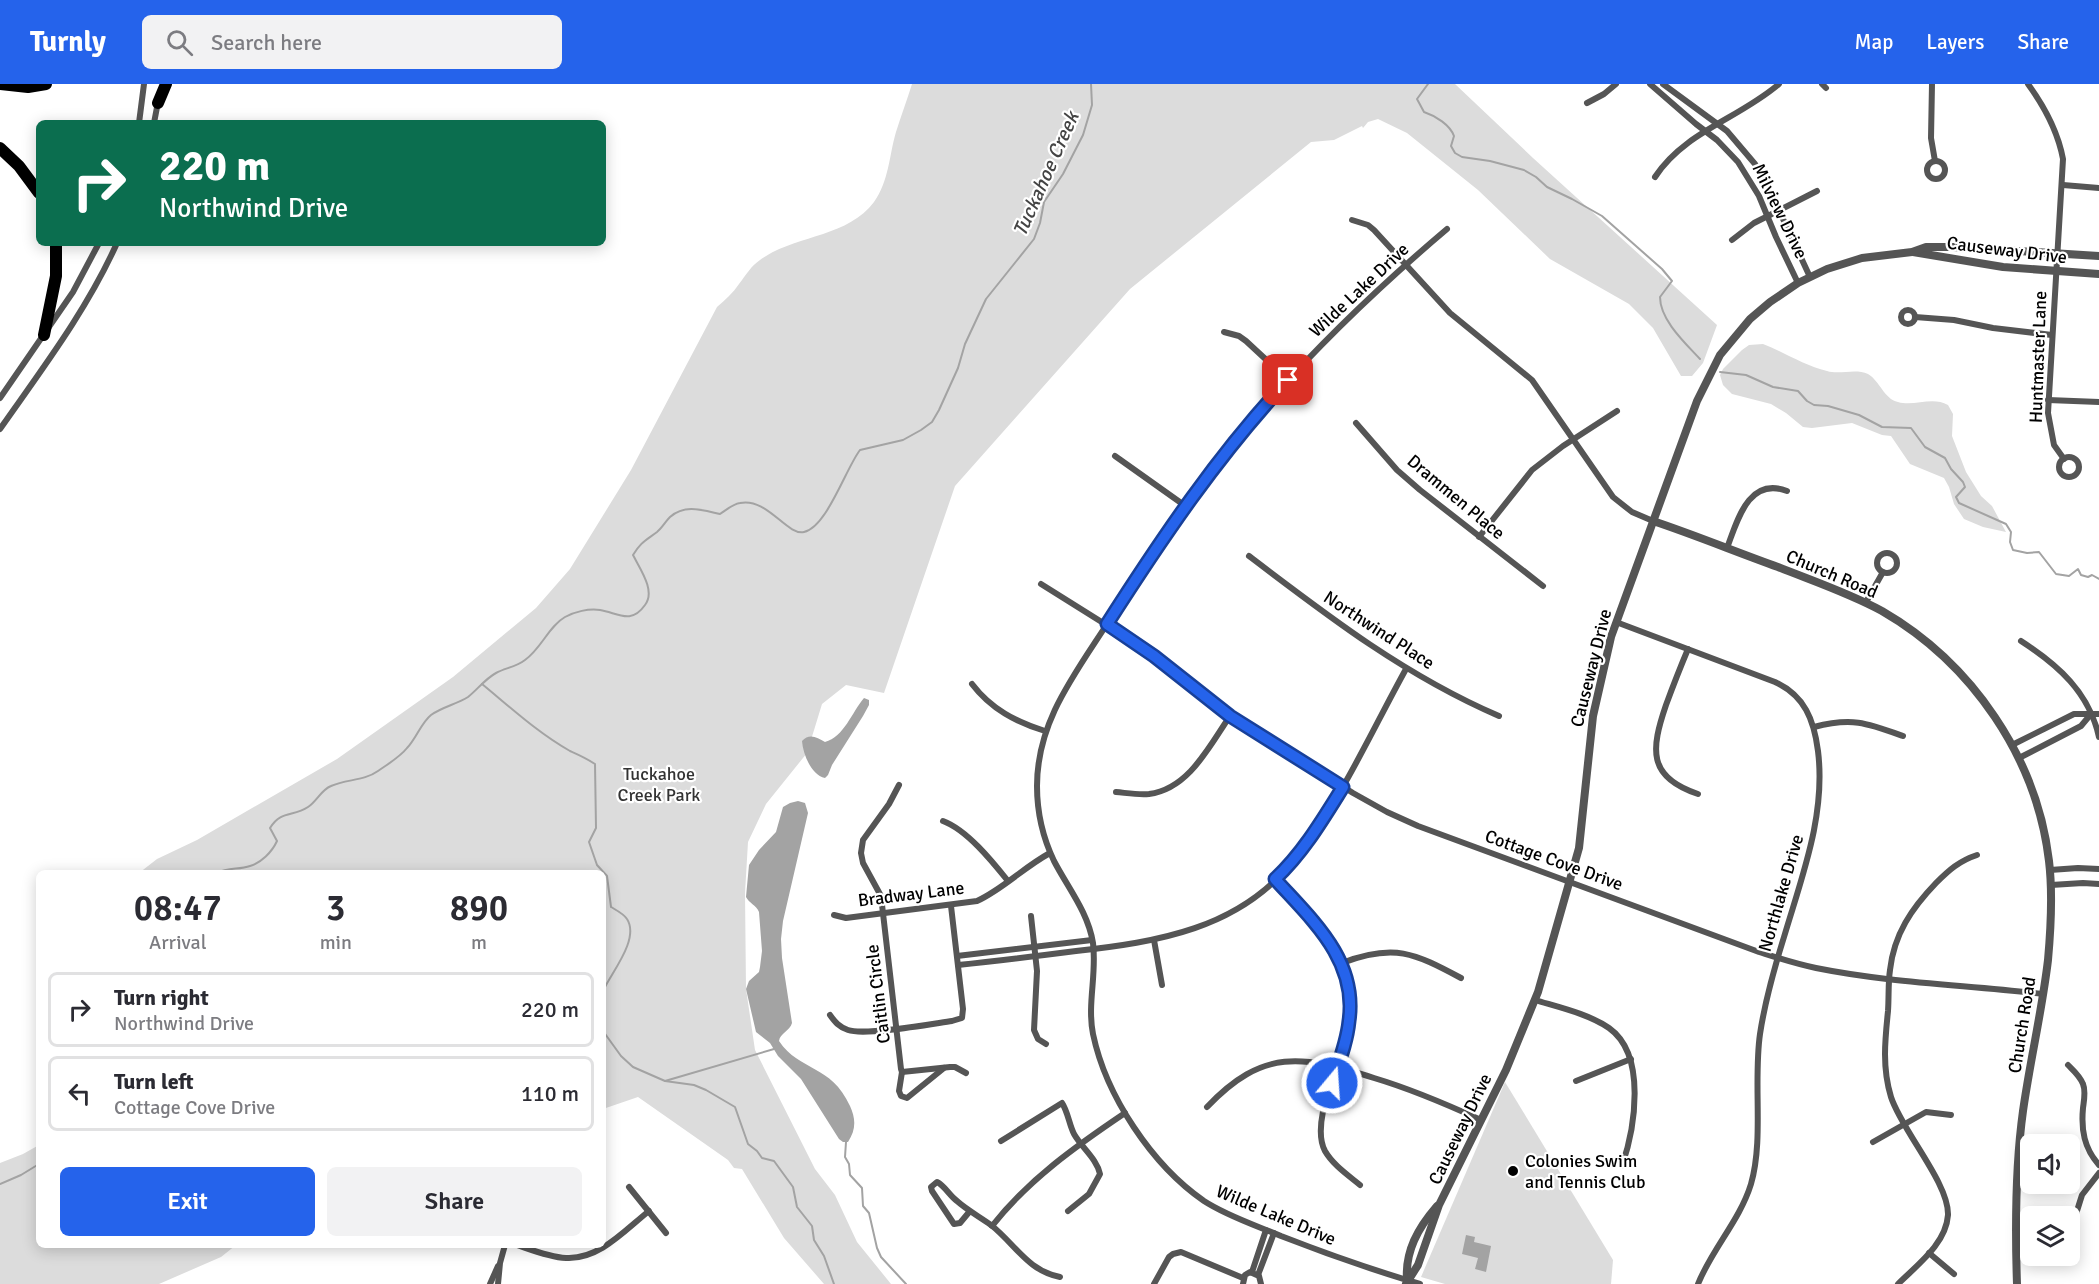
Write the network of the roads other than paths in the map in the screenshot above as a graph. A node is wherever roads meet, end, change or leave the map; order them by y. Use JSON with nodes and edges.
{"nodes":[{"id":1,"x":0,"y":84,"type":"edge"},
{"id":2,"x":46,"y":84,"type":"edge"},
{"id":3,"x":144,"y":84,"type":"edge"},
{"id":4,"x":161,"y":84,"type":"edge"},
{"id":5,"x":166,"y":84,"type":"edge"},
{"id":6,"x":1616,"y":84,"type":"edge"},
{"id":7,"x":1650,"y":84,"type":"edge"},
{"id":8,"x":1663,"y":84,"type":"edge"},
{"id":9,"x":1779,"y":84,"type":"edge"},
{"id":10,"x":1932,"y":84,"type":"edge"},
{"id":11,"x":2028,"y":84,"type":"edge"},
{"id":12,"x":1587,"y":103,"type":"dead end"},
{"id":13,"x":158,"y":104,"type":"junction"},
{"id":14,"x":139,"y":120,"type":"edge"},
{"id":15,"x":155,"y":120,"type":"edge"},
{"id":16,"x":1718,"y":124,"type":"junction"},
{"id":17,"x":1705,"y":131,"type":"junction"},
{"id":18,"x":0,"y":148,"type":"edge"},
{"id":19,"x":1935,"y":161,"type":"dead end"},
{"id":20,"x":1655,"y":177,"type":"dead end"},
{"id":21,"x":2063,"y":185,"type":"junction"},
{"id":22,"x":2099,"y":188,"type":"edge"},
{"id":23,"x":36,"y":189,"type":"edge"},
{"id":24,"x":1817,"y":191,"type":"dead end"},
{"id":25,"x":1779,"y":211,"type":"junction"},
{"id":26,"x":1767,"y":216,"type":"junction"},
{"id":27,"x":1352,"y":220,"type":"dead end"},
{"id":28,"x":1447,"y":229,"type":"dead end"},
{"id":29,"x":1731,"y":240,"type":"dead end"},
{"id":30,"x":56,"y":246,"type":"edge"},
{"id":31,"x":97,"y":246,"type":"edge"},
{"id":32,"x":115,"y":246,"type":"edge"},
{"id":33,"x":1912,"y":252,"type":"junction"},
{"id":34,"x":2058,"y":254,"type":"junction"},
{"id":35,"x":2099,"y":256,"type":"edge"},
{"id":36,"x":1406,"y":265,"type":"junction"},
{"id":37,"x":2056,"y":271,"type":"junction"},
{"id":38,"x":2099,"y":274,"type":"edge"},
{"id":39,"x":1810,"y":277,"type":"junction"},
{"id":40,"x":1798,"y":283,"type":"junction"},
{"id":41,"x":1915,"y":317,"type":"dead end"},
{"id":42,"x":1224,"y":332,"type":"dead end"},
{"id":43,"x":2052,"y":334,"type":"junction"},
{"id":44,"x":44,"y":335,"type":"junction"},
{"id":45,"x":1288,"y":380,"type":"junction"},
{"id":46,"x":0,"y":398,"type":"edge"},
{"id":47,"x":2048,"y":400,"type":"junction"},
{"id":48,"x":2099,"y":402,"type":"edge"},
{"id":49,"x":1617,"y":411,"type":"dead end"},
{"id":50,"x":1356,"y":423,"type":"dead end"},
{"id":51,"x":0,"y":429,"type":"edge"},
{"id":52,"x":1573,"y":439,"type":"junction"},
{"id":53,"x":1115,"y":456,"type":"dead end"},
{"id":54,"x":2064,"y":459,"type":"dead end"},
{"id":55,"x":1786,"y":490,"type":"dead end"},
{"id":56,"x":1184,"y":506,"type":"junction"},
{"id":57,"x":1653,"y":520,"type":"junction"},
{"id":58,"x":1479,"y":537,"type":"junction"},
{"id":59,"x":1727,"y":548,"type":"junction"},
{"id":60,"x":1249,"y":556,"type":"dead end"},
{"id":61,"x":1882,"y":572,"type":"dead end"},
{"id":62,"x":1041,"y":584,"type":"dead end"},
{"id":63,"x":1543,"y":586,"type":"dead end"},
{"id":64,"x":1866,"y":603,"type":"junction"},
{"id":65,"x":1616,"y":622,"type":"junction"},
{"id":66,"x":1107,"y":624,"type":"junction"},
{"id":67,"x":2021,"y":641,"type":"dead end"},
{"id":68,"x":1688,"y":649,"type":"junction"},
{"id":69,"x":1406,"y":669,"type":"junction"},
{"id":70,"x":972,"y":684,"type":"dead end"},
{"id":71,"x":2091,"y":714,"type":"junction"},
{"id":72,"x":2099,"y":714,"type":"edge"},
{"id":73,"x":1230,"y":716,"type":"junction"},
{"id":74,"x":1499,"y":716,"type":"dead end"},
{"id":75,"x":1814,"y":727,"type":"junction"},
{"id":76,"x":1045,"y":731,"type":"junction"},
{"id":77,"x":1904,"y":736,"type":"dead end"},
{"id":78,"x":2099,"y":737,"type":"edge"},
{"id":79,"x":2012,"y":745,"type":"junction"},
{"id":80,"x":2019,"y":758,"type":"junction"},
{"id":81,"x":899,"y":785,"type":"dead end"},
{"id":82,"x":1343,"y":787,"type":"junction"},
{"id":83,"x":1116,"y":792,"type":"dead end"},
{"id":84,"x":1698,"y":794,"type":"dead end"},
{"id":85,"x":942,"y":821,"type":"dead end"},
{"id":86,"x":1050,"y":853,"type":"junction"},
{"id":87,"x":1977,"y":855,"type":"dead end"},
{"id":88,"x":2099,"y":869,"type":"edge"},
{"id":89,"x":2049,"y":870,"type":"junction"},
{"id":90,"x":1275,"y":879,"type":"junction"},
{"id":91,"x":1008,"y":881,"type":"junction"},
{"id":92,"x":1570,"y":882,"type":"junction"},
{"id":93,"x":2099,"y":884,"type":"edge"},
{"id":94,"x":2050,"y":885,"type":"junction"},
{"id":95,"x":951,"y":906,"type":"junction"},
{"id":96,"x":884,"y":913,"type":"junction"},
{"id":97,"x":834,"y":915,"type":"dead end"},
{"id":98,"x":1031,"y":916,"type":"dead end"},
{"id":99,"x":1092,"y":940,"type":"junction"},
{"id":100,"x":1154,"y":940,"type":"junction"},
{"id":101,"x":1035,"y":947,"type":"junction"},
{"id":102,"x":1094,"y":949,"type":"junction"},
{"id":103,"x":957,"y":956,"type":"junction"},
{"id":104,"x":1036,"y":956,"type":"junction"},
{"id":105,"x":1778,"y":958,"type":"junction"},
{"id":106,"x":1342,"y":963,"type":"junction"},
{"id":107,"x":958,"y":965,"type":"junction"},
{"id":108,"x":1461,"y":978,"type":"dead end"},
{"id":109,"x":1890,"y":978,"type":"junction"},
{"id":110,"x":1162,"y":985,"type":"dead end"},
{"id":111,"x":2043,"y":994,"type":"junction"},
{"id":112,"x":1535,"y":999,"type":"junction"},
{"id":113,"x":830,"y":1015,"type":"dead end"},
{"id":114,"x":897,"y":1028,"type":"junction"},
{"id":115,"x":1046,"y":1044,"type":"dead end"},
{"id":116,"x":1631,"y":1059,"type":"junction"},
{"id":117,"x":2068,"y":1065,"type":"dead end"},
{"id":118,"x":1337,"y":1067,"type":"junction"},
{"id":119,"x":944,"y":1068,"type":"junction"},
{"id":120,"x":902,"y":1071,"type":"junction"},
{"id":121,"x":966,"y":1073,"type":"dead end"},
{"id":122,"x":1576,"y":1081,"type":"dead end"},
{"id":123,"x":1206,"y":1107,"type":"dead end"},
{"id":124,"x":1125,"y":1113,"type":"junction"},
{"id":125,"x":1951,"y":1115,"type":"dead end"},
{"id":126,"x":1481,"y":1120,"type":"junction"},
{"id":127,"x":1904,"y":1123,"type":"junction"},
{"id":128,"x":1001,"y":1141,"type":"dead end"},
{"id":129,"x":1872,"y":1142,"type":"dead end"},
{"id":130,"x":1081,"y":1144,"type":"junction"},
{"id":131,"x":2099,"y":1165,"type":"edge"},
{"id":132,"x":1622,"y":1166,"type":"dead end"},
{"id":133,"x":2099,"y":1173,"type":"edge"},
{"id":134,"x":1360,"y":1185,"type":"dead end"},
{"id":135,"x":630,"y":1187,"type":"dead end"},
{"id":136,"x":1439,"y":1205,"type":"junction"},
{"id":137,"x":2079,"y":1206,"type":"edge"},
{"id":138,"x":648,"y":1211,"type":"junction"},
{"id":139,"x":970,"y":1211,"type":"junction"},
{"id":140,"x":1068,"y":1211,"type":"dead end"},
{"id":141,"x":992,"y":1226,"type":"junction"},
{"id":142,"x":1266,"y":1230,"type":"junction"},
{"id":143,"x":666,"y":1233,"type":"dead end"},
{"id":144,"x":1274,"y":1233,"type":"junction"},
{"id":145,"x":606,"y":1245,"type":"edge"},
{"id":146,"x":504,"y":1248,"type":"edge"},
{"id":147,"x":527,"y":1248,"type":"edge"},
{"id":148,"x":600,"y":1248,"type":"edge"},
{"id":149,"x":1929,"y":1253,"type":"junction"},
{"id":150,"x":500,"y":1263,"type":"junction"},
{"id":151,"x":1255,"y":1274,"type":"junction"},
{"id":152,"x":1954,"y":1274,"type":"dead end"},
{"id":153,"x":1060,"y":1277,"type":"dead end"},
{"id":154,"x":1243,"y":1281,"type":"edge"},
{"id":155,"x":1407,"y":1282,"type":"edge"},
{"id":156,"x":490,"y":1284,"type":"edge"},
{"id":157,"x":498,"y":1284,"type":"edge"},
{"id":158,"x":1154,"y":1284,"type":"edge"},
{"id":159,"x":1261,"y":1284,"type":"edge"},
{"id":160,"x":1420,"y":1284,"type":"edge"},
{"id":161,"x":1698,"y":1284,"type":"edge"},
{"id":162,"x":1898,"y":1284,"type":"edge"},
{"id":163,"x":2017,"y":1284,"type":"edge"}],
"edges":[{"from":1,"to":2,"type":"highway"},
{"from":3,"to":14,"type":"street"},
{"from":4,"to":13,"type":"street"},
{"from":5,"to":13,"type":"highway"},
{"from":6,"to":12,"type":"street"},
{"from":7,"to":17,"type":"street","name":"Milview Drive"},
{"from":8,"to":16,"type":"street","name":"Milview Drive"},
{"from":9,"to":16,"type":"street"},
{"from":10,"to":19,"type":"street"},
{"from":11,"to":21,"type":"street","name":"Huntmaster Lane"},
{"from":13,"to":15,"type":"street"},
{"from":16,"to":17,"type":"street"},
{"from":16,"to":25,"type":"street","name":"Milview Drive"},
{"from":17,"to":20,"type":"street"},
{"from":17,"to":26,"type":"street","name":"Milview Drive"},
{"from":18,"to":23,"type":"highway"},
{"from":21,"to":22,"type":"street"},
{"from":21,"to":34,"type":"street","name":"Huntmaster Lane"},
{"from":24,"to":25,"type":"street"},
{"from":25,"to":26,"type":"street"},
{"from":25,"to":39,"type":"street","name":"Milview Drive"},
{"from":26,"to":29,"type":"street"},
{"from":26,"to":40,"type":"street","name":"Milview Drive"},
{"from":27,"to":36,"type":"street","name":"Church Road"},
{"from":28,"to":36,"type":"street","name":"Wilde Lake Drive"},
{"from":30,"to":44,"type":"highway"},
{"from":31,"to":44,"type":"street"},
{"from":32,"to":51,"type":"street"},
{"from":33,"to":34,"type":"street","name":"Causeway Drive"},
{"from":33,"to":37,"type":"street","name":"Causeway Drive"},
{"from":33,"to":39,"type":"street","name":"Causeway Drive"},
{"from":34,"to":35,"type":"street","name":"Causeway Drive"},
{"from":34,"to":37,"type":"street","name":"Huntmaster Lane"},
{"from":36,"to":45,"type":"street","name":"Wilde Lake Drive"},
{"from":36,"to":52,"type":"street","name":"Church Road"},
{"from":37,"to":38,"type":"street","name":"Causeway Drive"},
{"from":37,"to":43,"type":"street","name":"Huntmaster Lane"},
{"from":39,"to":40,"type":"street","name":"Causeway Drive"},
{"from":40,"to":57,"type":"street","name":"Causeway Drive"},
{"from":41,"to":43,"type":"street"},
{"from":42,"to":45,"type":"street"},
{"from":43,"to":47,"type":"street","name":"Huntmaster Lane"},
{"from":44,"to":46,"type":"street"},
{"from":45,"to":56,"type":"street","name":"Wilde Lake Drive"},
{"from":47,"to":48,"type":"street"},
{"from":47,"to":54,"type":"street","name":"Huntmaster Lane"},
{"from":49,"to":52,"type":"street"},
{"from":50,"to":58,"type":"street","name":"Drammen Place"},
{"from":52,"to":57,"type":"street","name":"Church Road"},
{"from":52,"to":58,"type":"street"},
{"from":53,"to":56,"type":"street"},
{"from":55,"to":59,"type":"street"},
{"from":56,"to":66,"type":"street","name":"Wilde Lake Drive"},
{"from":57,"to":59,"type":"street","name":"Church Road"},
{"from":57,"to":65,"type":"street","name":"Causeway Drive"},
{"from":58,"to":63,"type":"street","name":"Drammen Place"},
{"from":59,"to":64,"type":"street","name":"Church Road"},
{"from":60,"to":69,"type":"street","name":"Northwind Place"},
{"from":61,"to":64,"type":"street"},
{"from":62,"to":66,"type":"street","name":"Cottage Cove Drive"},
{"from":64,"to":79,"type":"street","name":"Church Road"},
{"from":65,"to":68,"type":"street","name":"Northlake Drive"},
{"from":65,"to":92,"type":"street","name":"Causeway Drive"},
{"from":66,"to":73,"type":"street","name":"Cottage Cove Drive"},
{"from":66,"to":76,"type":"street","name":"Wilde Lake Drive"},
{"from":67,"to":71,"type":"street"},
{"from":68,"to":75,"type":"street","name":"Northlake Drive"},
{"from":68,"to":84,"type":"street"},
{"from":69,"to":74,"type":"street","name":"Northwind Place"},
{"from":69,"to":82,"type":"street"},
{"from":70,"to":76,"type":"street"},
{"from":71,"to":72,"type":"street"},
{"from":71,"to":78,"type":"street"},
{"from":71,"to":79,"type":"street"},
{"from":71,"to":80,"type":"street"},
{"from":73,"to":82,"type":"street","name":"Cottage Cove Drive"},
{"from":73,"to":83,"type":"street"},
{"from":75,"to":77,"type":"street"},
{"from":75,"to":105,"type":"street","name":"Northlake Drive"},
{"from":76,"to":86,"type":"street","name":"Wilde Lake Drive"},
{"from":79,"to":80,"type":"street","name":"Church Road"},
{"from":80,"to":89,"type":"street","name":"Church Road"},
{"from":81,"to":96,"type":"street","name":"Caitlin Circle"},
{"from":82,"to":90,"type":"street"},
{"from":82,"to":92,"type":"street","name":"Cottage Cove Drive"},
{"from":85,"to":91,"type":"street"},
{"from":86,"to":91,"type":"street","name":"Bradway Lane"},
{"from":86,"to":99,"type":"street","name":"Wilde Lake Drive"},
{"from":87,"to":109,"type":"street"},
{"from":88,"to":89,"type":"street"},
{"from":89,"to":94,"type":"street","name":"Church Road"},
{"from":90,"to":100,"type":"street"},
{"from":90,"to":106,"type":"street"},
{"from":91,"to":95,"type":"street","name":"Bradway Lane"},
{"from":92,"to":105,"type":"street","name":"Cottage Cove Drive"},
{"from":92,"to":112,"type":"street","name":"Causeway Drive"},
{"from":93,"to":94,"type":"street"},
{"from":94,"to":111,"type":"street","name":"Church Road"},
{"from":95,"to":96,"type":"street","name":"Bradway Lane"},
{"from":95,"to":103,"type":"street"},
{"from":96,"to":97,"type":"street","name":"Bradway Lane"},
{"from":96,"to":114,"type":"street","name":"Caitlin Circle"},
{"from":98,"to":101,"type":"street"},
{"from":99,"to":101,"type":"street"},
{"from":99,"to":102,"type":"street","name":"Wilde Lake Drive"},
{"from":100,"to":102,"type":"street"},
{"from":100,"to":110,"type":"street"},
{"from":101,"to":103,"type":"street"},
{"from":101,"to":104,"type":"street"},
{"from":102,"to":104,"type":"street"},
{"from":102,"to":124,"type":"street","name":"Wilde Lake Drive"},
{"from":103,"to":107,"type":"street"},
{"from":104,"to":107,"type":"street"},
{"from":104,"to":115,"type":"street"},
{"from":105,"to":109,"type":"street","name":"Cottage Cove Drive"},
{"from":105,"to":161,"type":"street","name":"Northlake Drive"},
{"from":106,"to":108,"type":"street"},
{"from":106,"to":118,"type":"street"},
{"from":107,"to":114,"type":"street"},
{"from":109,"to":111,"type":"street","name":"Cottage Cove Drive"},
{"from":109,"to":127,"type":"street"},
{"from":111,"to":163,"type":"street","name":"Church Road"},
{"from":112,"to":116,"type":"street"},
{"from":112,"to":126,"type":"street","name":"Causeway Drive"},
{"from":113,"to":114,"type":"street"},
{"from":114,"to":120,"type":"street","name":"Caitlin Circle"},
{"from":116,"to":122,"type":"street"},
{"from":116,"to":132,"type":"street"},
{"from":117,"to":131,"type":"street"},
{"from":118,"to":123,"type":"street"},
{"from":118,"to":126,"type":"street"},
{"from":118,"to":134,"type":"street"},
{"from":119,"to":120,"type":"street"},
{"from":119,"to":120,"type":"street","name":"Caitlin Circle"},
{"from":119,"to":121,"type":"street"},
{"from":124,"to":130,"type":"street"},
{"from":124,"to":142,"type":"street","name":"Wilde Lake Drive"},
{"from":125,"to":127,"type":"street"},
{"from":126,"to":136,"type":"street","name":"Causeway Drive"},
{"from":127,"to":129,"type":"street"},
{"from":127,"to":149,"type":"street"},
{"from":128,"to":130,"type":"street"},
{"from":130,"to":140,"type":"street"},
{"from":130,"to":141,"type":"street"},
{"from":133,"to":137,"type":"street"},
{"from":135,"to":138,"type":"street"},
{"from":136,"to":155,"type":"street","name":"Causeway Drive"},
{"from":136,"to":155,"type":"street","name":"Causeway Drive"},
{"from":138,"to":143,"type":"street"},
{"from":138,"to":145,"type":"street"},
{"from":139,"to":139,"type":"street"},
{"from":139,"to":141,"type":"street"},
{"from":141,"to":153,"type":"street"},
{"from":142,"to":144,"type":"street","name":"Wilde Lake Drive"},
{"from":142,"to":151,"type":"street"},
{"from":144,"to":151,"type":"street"},
{"from":144,"to":155,"type":"street","name":"Wilde Lake Drive"},
{"from":146,"to":150,"type":"street"},
{"from":147,"to":148,"type":"street"},
{"from":149,"to":152,"type":"street"},
{"from":149,"to":162,"type":"street"},
{"from":150,"to":156,"type":"street"},
{"from":150,"to":157,"type":"street"},
{"from":151,"to":154,"type":"street"},
{"from":151,"to":159,"type":"street"},
{"from":154,"to":158,"type":"street"},
{"from":155,"to":160,"type":"street","name":"Wilde Lake Drive"}]}
